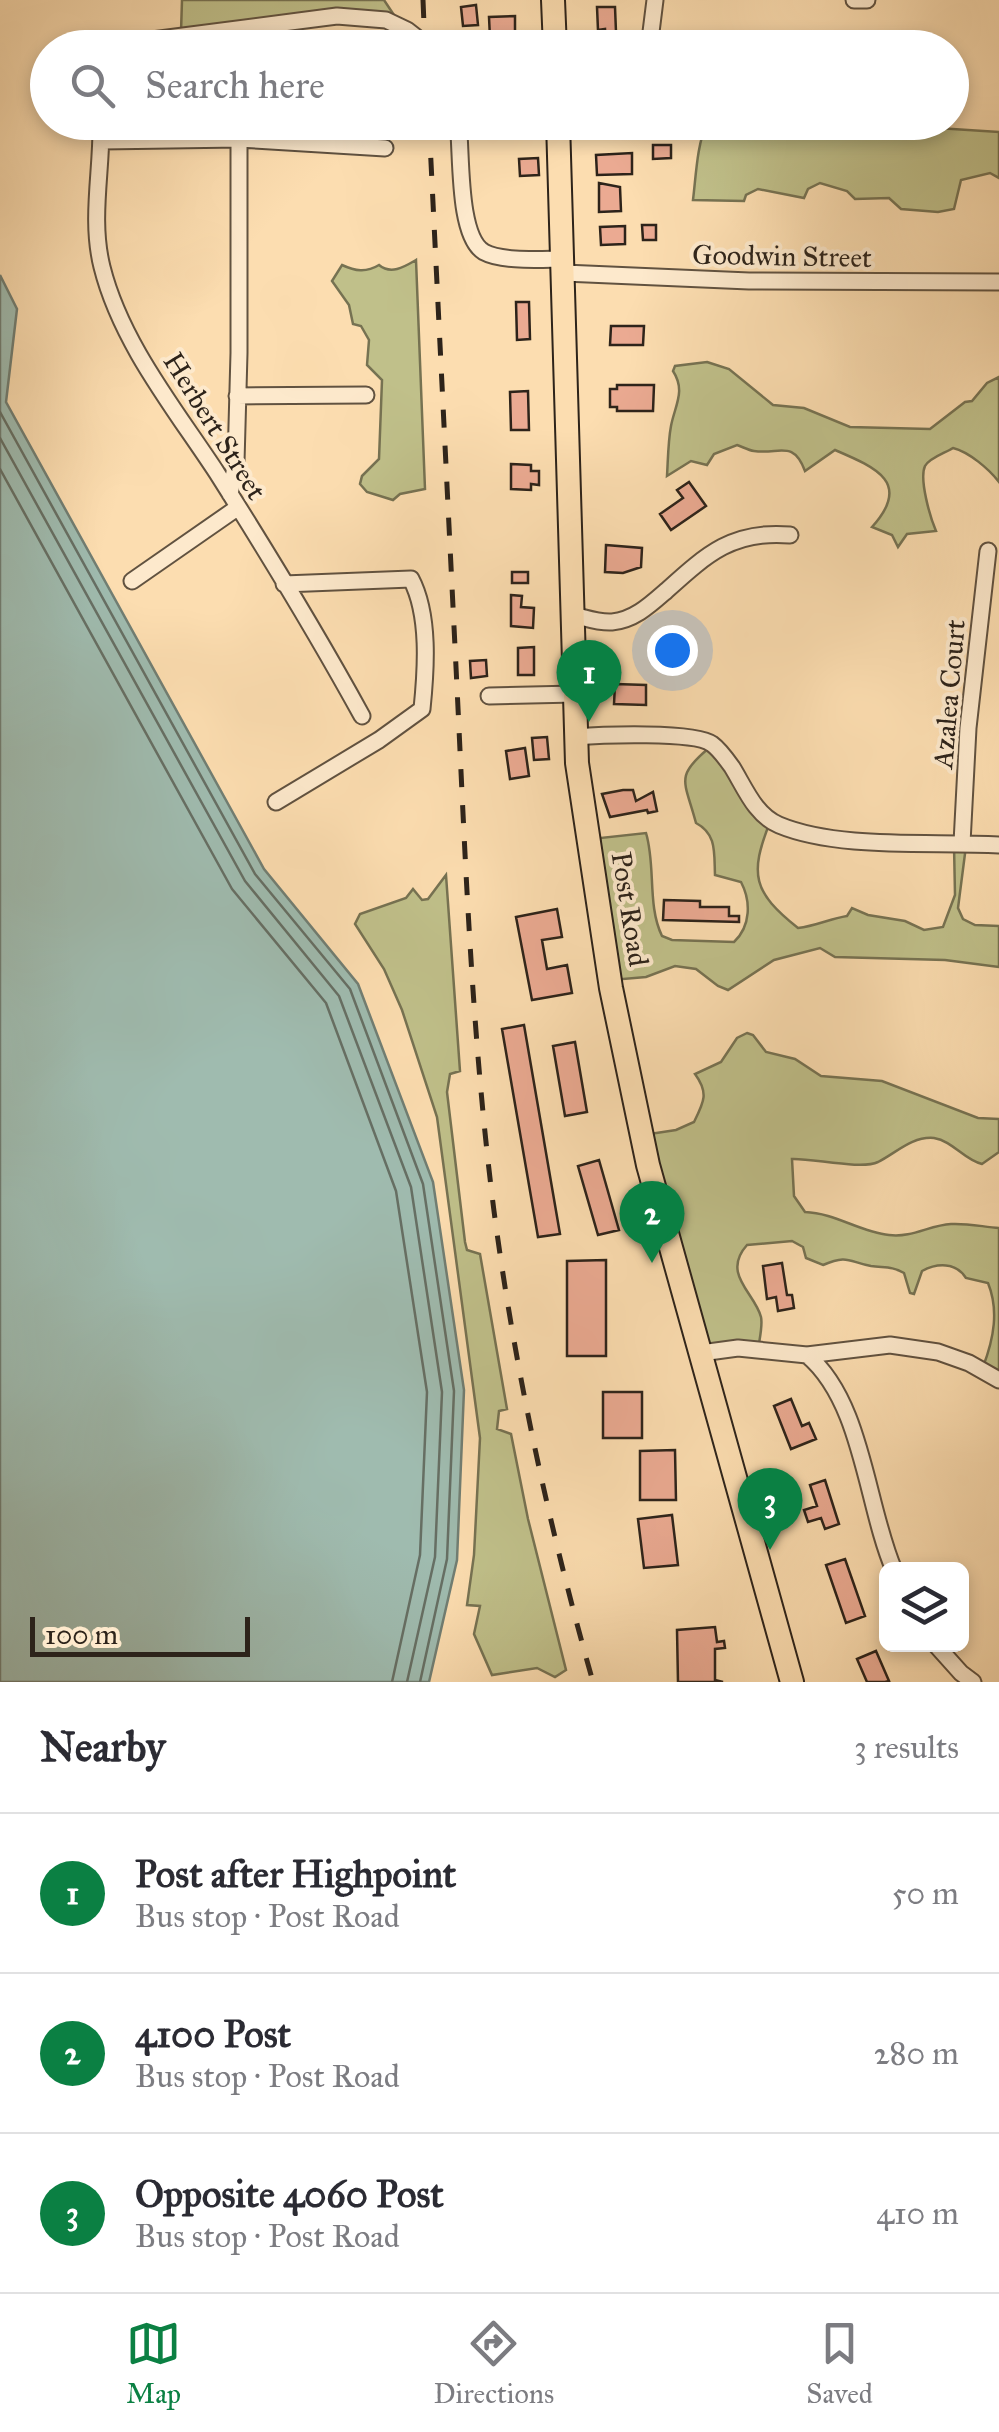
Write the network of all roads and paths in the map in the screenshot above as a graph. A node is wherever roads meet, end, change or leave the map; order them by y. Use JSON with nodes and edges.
{"nodes":[{"id":1,"x":552,"y":0,"type":"edge"},
{"id":2,"x":655,"y":0,"type":"edge"},
{"id":3,"x":854,"y":0,"type":"edge"},
{"id":4,"x":868,"y":0,"type":"edge"},
{"id":5,"x":363,"y":8,"type":"edge"},
{"id":6,"x":226,"y":30,"type":"edge"},
{"id":7,"x":407,"y":30,"type":"edge"},
{"id":8,"x":553,"y":30,"type":"edge"},
{"id":9,"x":653,"y":30,"type":"edge"},
{"id":10,"x":102,"y":140,"type":"joint"},
{"id":11,"x":238,"y":140,"type":"junction"},
{"id":12,"x":459,"y":140,"type":"edge"},
{"id":13,"x":559,"y":140,"type":"edge"},
{"id":14,"x":384,"y":148,"type":"dead end"},
{"id":15,"x":563,"y":266,"type":"junction"},
{"id":16,"x":999,"y":282,"type":"edge"},
{"id":17,"x":366,"y":395,"type":"dead end"},
{"id":18,"x":237,"y":396,"type":"junction"},
{"id":19,"x":234,"y":501,"type":"junction"},
{"id":20,"x":790,"y":535,"type":"dead end"},
{"id":21,"x":988,"y":551,"type":"dead end"},
{"id":22,"x":132,"y":581,"type":"dead end"},
{"id":23,"x":284,"y":584,"type":"junction"},
{"id":24,"x":573,"y":615,"type":"junction"},
{"id":25,"x":575,"y":694,"type":"junction"},
{"id":26,"x":489,"y":696,"type":"dead end"},
{"id":27,"x":362,"y":716,"type":"dead end"},
{"id":28,"x":576,"y":737,"type":"junction"},
{"id":29,"x":276,"y":802,"type":"dead end"},
{"id":30,"x":962,"y":843,"type":"junction"},
{"id":31,"x":999,"y":845,"type":"edge"},
{"id":32,"x":701,"y":1353,"type":"junction"},
{"id":33,"x":807,"y":1354,"type":"junction"},
{"id":34,"x":999,"y":1380,"type":"edge"},
{"id":35,"x":891,"y":1562,"type":"edge"},
{"id":36,"x":942,"y":1652,"type":"edge"},
{"id":37,"x":792,"y":1682,"type":"edge"},
{"id":38,"x":973,"y":1682,"type":"edge"}],
"edges":[{"from":1,"to":8,"type":"main road"},
{"from":2,"to":9,"type":"street"},
{"from":3,"to":4,"type":"street"},
{"from":5,"to":6,"type":"street"},
{"from":5,"to":7,"type":"street"},
{"from":10,"to":11,"type":"street"},
{"from":10,"to":19,"type":"street","name":"Herbert Street"},
{"from":11,"to":14,"type":"street"},
{"from":11,"to":18,"type":"street"},
{"from":12,"to":15,"type":"street","name":"Goodwin Street"},
{"from":13,"to":15,"type":"main road","name":"Post Road"},
{"from":15,"to":16,"type":"street","name":"Goodwin Street"},
{"from":15,"to":24,"type":"main road","name":"Post Road"},
{"from":17,"to":18,"type":"street"},
{"from":18,"to":19,"type":"street"},
{"from":19,"to":22,"type":"street"},
{"from":19,"to":23,"type":"street","name":"Herbert Street"},
{"from":20,"to":24,"type":"street"},
{"from":21,"to":30,"type":"street","name":"Azalea Court"},
{"from":23,"to":27,"type":"street","name":"Herbert Street"},
{"from":23,"to":29,"type":"street"},
{"from":24,"to":25,"type":"main road","name":"Post Road"},
{"from":25,"to":26,"type":"street"},
{"from":25,"to":28,"type":"main road","name":"Post Road"},
{"from":28,"to":30,"type":"street"},
{"from":28,"to":32,"type":"main road","name":"Post Road"},
{"from":30,"to":31,"type":"street"},
{"from":32,"to":33,"type":"street"},
{"from":32,"to":37,"type":"main road","name":"Post Road"},
{"from":33,"to":34,"type":"street"},
{"from":33,"to":35,"type":"street"},
{"from":36,"to":38,"type":"street"}]}
